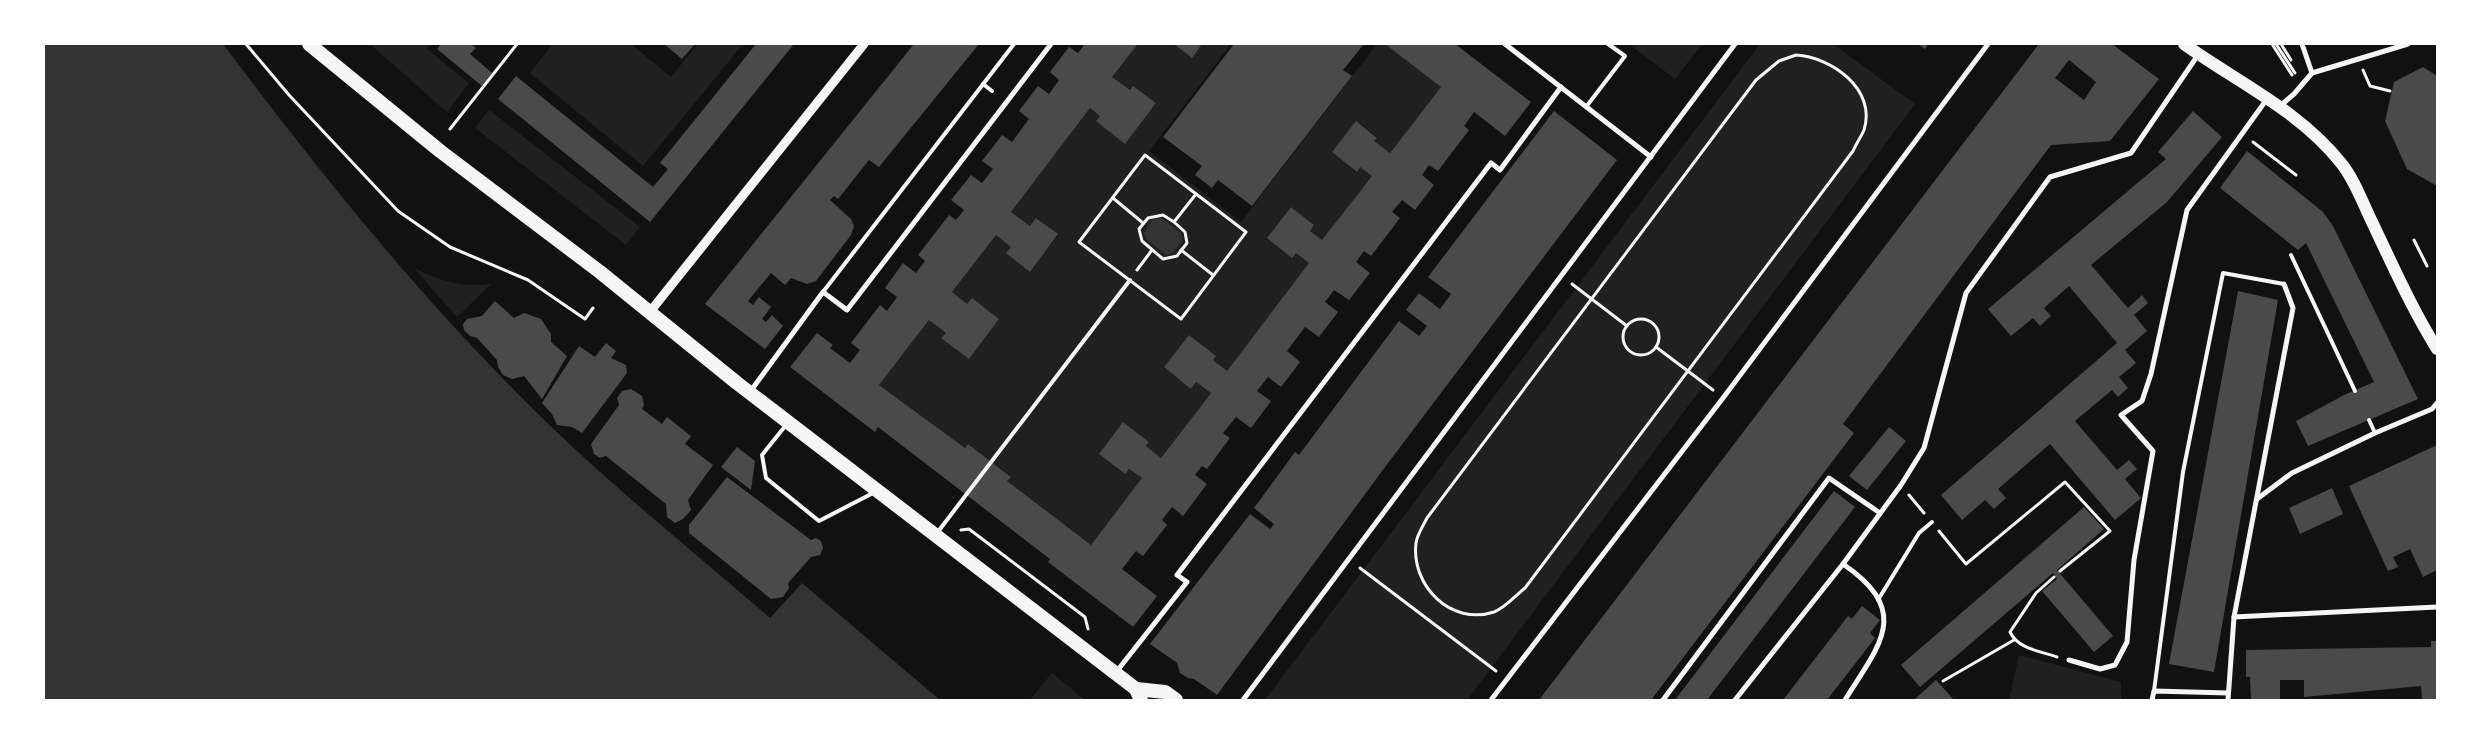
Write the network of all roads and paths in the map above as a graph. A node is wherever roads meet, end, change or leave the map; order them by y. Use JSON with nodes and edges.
{"nodes":[{"id":1,"x":246,"y":44,"type":"edge"},
{"id":2,"x":309,"y":44,"type":"edge"},
{"id":3,"x":517,"y":44,"type":"edge"},
{"id":4,"x":864,"y":44,"type":"edge"},
{"id":5,"x":1014,"y":44,"type":"edge"},
{"id":6,"x":1051,"y":44,"type":"edge"},
{"id":7,"x":1505,"y":44,"type":"edge"},
{"id":8,"x":1608,"y":44,"type":"edge"},
{"id":9,"x":1735,"y":44,"type":"edge"},
{"id":10,"x":1988,"y":44,"type":"edge"},
{"id":11,"x":2184,"y":44,"type":"edge"},
{"id":12,"x":2272,"y":44,"type":"edge"},
{"id":13,"x":2302,"y":44,"type":"edge"},
{"id":14,"x":2408,"y":44,"type":"edge"},
{"id":15,"x":2198,"y":54,"type":"junction"},
{"id":16,"x":2312,"y":73,"type":"junction"},
{"id":17,"x":2294,"y":76,"type":"dead end"},
{"id":18,"x":2367,"y":79,"type":"dead end"},
{"id":19,"x":983,"y":84,"type":"junction"},
{"id":20,"x":1561,"y":87,"type":"junction"},
{"id":21,"x":992,"y":91,"type":"dead end"},
{"id":22,"x":2390,"y":91,"type":"dead end"},
{"id":23,"x":2267,"y":99,"type":"junction"},
{"id":24,"x":2280,"y":106,"type":"junction"},
{"id":25,"x":1586,"y":107,"type":"junction"},
{"id":26,"x":450,"y":129,"type":"dead end"},
{"id":27,"x":2242,"y":133,"type":"junction"},
{"id":28,"x":1650,"y":158,"type":"junction"},
{"id":29,"x":2296,"y":176,"type":"dead end"},
{"id":30,"x":1196,"y":194,"type":"junction"},
{"id":31,"x":1113,"y":198,"type":"junction"},
{"id":32,"x":1174,"y":222,"type":"junction"},
{"id":33,"x":1143,"y":223,"type":"junction"},
{"id":34,"x":2414,"y":240,"type":"dead end"},
{"id":35,"x":1152,"y":250,"type":"junction"},
{"id":36,"x":1181,"y":250,"type":"junction"},
{"id":37,"x":2291,"y":255,"type":"dead end"},
{"id":38,"x":2427,"y":266,"type":"dead end"},
{"id":39,"x":1213,"y":276,"type":"junction"},
{"id":40,"x":1562,"y":276,"type":"junction"},
{"id":41,"x":1130,"y":280,"type":"junction"},
{"id":42,"x":2284,"y":284,"type":"joint"},
{"id":43,"x":822,"y":292,"type":"junction"},
{"id":44,"x":1591,"y":298,"type":"junction"},
{"id":45,"x":593,"y":308,"type":"dead end"},
{"id":46,"x":649,"y":313,"type":"junction"},
{"id":47,"x":1628,"y":326,"type":"junction"},
{"id":48,"x":1656,"y":347,"type":"junction"},
{"id":49,"x":2437,"y":349,"type":"edge"},
{"id":50,"x":1687,"y":370,"type":"junction"},
{"id":51,"x":2356,"y":391,"type":"dead end"},
{"id":52,"x":749,"y":393,"type":"junction"},
{"id":53,"x":1723,"y":398,"type":"junction"},
{"id":54,"x":2437,"y":402,"type":"edge"},
{"id":55,"x":2368,"y":420,"type":"dead end"},
{"id":56,"x":789,"y":422,"type":"junction"},
{"id":57,"x":2375,"y":433,"type":"junction"},
{"id":58,"x":1902,"y":485,"type":"junction"},
{"id":59,"x":877,"y":490,"type":"junction"},
{"id":60,"x":2257,"y":499,"type":"junction"},
{"id":61,"x":1880,"y":513,"type":"junction"},
{"id":62,"x":1932,"y":522,"type":"junction"},
{"id":63,"x":935,"y":535,"type":"junction"},
{"id":64,"x":1350,"y":560,"type":"junction"},
{"id":65,"x":1843,"y":564,"type":"junction"},
{"id":66,"x":2060,"y":572,"type":"dead end"},
{"id":67,"x":2054,"y":577,"type":"dead end"},
{"id":68,"x":1878,"y":600,"type":"junction"},
{"id":69,"x":2437,"y":607,"type":"edge"},
{"id":70,"x":2234,"y":617,"type":"junction"},
{"id":71,"x":2014,"y":640,"type":"junction"},
{"id":72,"x":1096,"y":659,"type":"junction"},
{"id":73,"x":2069,"y":660,"type":"joint"},
{"id":74,"x":1115,"y":673,"type":"junction"},
{"id":75,"x":1507,"y":679,"type":"junction"},
{"id":76,"x":1943,"y":681,"type":"dead end"},
{"id":77,"x":2154,"y":691,"type":"junction"},
{"id":78,"x":2228,"y":693,"type":"junction"},
{"id":79,"x":1139,"y":695,"type":"edge"},
{"id":80,"x":1176,"y":700,"type":"edge"},
{"id":81,"x":1243,"y":700,"type":"edge"},
{"id":82,"x":1491,"y":700,"type":"edge"},
{"id":83,"x":1663,"y":700,"type":"edge"},
{"id":84,"x":1735,"y":700,"type":"edge"},
{"id":85,"x":1845,"y":700,"type":"edge"},
{"id":86,"x":2152,"y":700,"type":"edge"},
{"id":87,"x":2228,"y":700,"type":"edge"}],
"edges":[{"from":1,"to":45,"type":"path"},
{"from":2,"to":46,"type":"highway"},
{"from":3,"to":26,"type":"path"},
{"from":4,"to":46,"type":"street"},
{"from":5,"to":19,"type":"lane"},
{"from":6,"to":43,"type":"street"},
{"from":7,"to":20,"type":"street"},
{"from":8,"to":25,"type":"lane"},
{"from":9,"to":28,"type":"street"},
{"from":10,"to":53,"type":"street"},
{"from":11,"to":15,"type":"main road"},
{"from":12,"to":17,"type":"path"},
{"from":13,"to":16,"type":"street"},
{"from":14,"to":16,"type":"street"},
{"from":15,"to":23,"type":"main road"},
{"from":15,"to":58,"type":"street"},
{"from":16,"to":24,"type":"street"},
{"from":18,"to":22,"type":"path"},
{"from":19,"to":21,"type":"lane"},
{"from":19,"to":43,"type":"lane"},
{"from":20,"to":25,"type":"street"},
{"from":20,"to":74,"type":"street"},
{"from":23,"to":24,"type":"main road"},
{"from":23,"to":27,"type":"street"},
{"from":24,"to":49,"type":"main road"},
{"from":25,"to":28,"type":"street"},
{"from":27,"to":29,"type":"path"},
{"from":27,"to":73,"type":"street"},
{"from":28,"to":40,"type":"street"},
{"from":30,"to":31,"type":"path"},
{"from":30,"to":32,"type":"path"},
{"from":30,"to":39,"type":"path"},
{"from":31,"to":33,"type":"path"},
{"from":31,"to":41,"type":"path"},
{"from":32,"to":33,"type":"path"},
{"from":32,"to":36,"type":"path"},
{"from":33,"to":35,"type":"path"},
{"from":34,"to":38,"type":"path"},
{"from":35,"to":36,"type":"path"},
{"from":35,"to":41,"type":"path"},
{"from":36,"to":39,"type":"path"},
{"from":37,"to":51,"type":"lane"},
{"from":39,"to":41,"type":"path"},
{"from":40,"to":44,"type":"path"},
{"from":40,"to":64,"type":"street"},
{"from":41,"to":63,"type":"lane"},
{"from":42,"to":60,"type":"street"},
{"from":42,"to":77,"type":"lane"},
{"from":43,"to":52,"type":"street"},
{"from":44,"to":47,"type":"path"},
{"from":44,"to":50,"type":"path"},
{"from":44,"to":50,"type":"path"},
{"from":46,"to":52,"type":"highway"},
{"from":47,"to":48,"type":"path"},
{"from":47,"to":48,"type":"path"},
{"from":48,"to":50,"type":"path"},
{"from":50,"to":53,"type":"path"},
{"from":52,"to":56,"type":"highway"},
{"from":53,"to":75,"type":"street"},
{"from":54,"to":57,"type":"street"},
{"from":55,"to":57,"type":"lane"},
{"from":56,"to":59,"type":"highway"},
{"from":56,"to":59,"type":"lane"},
{"from":57,"to":60,"type":"street"},
{"from":58,"to":61,"type":"street"},
{"from":58,"to":62,"type":"path"},
{"from":59,"to":63,"type":"highway"},
{"from":60,"to":70,"type":"street"},
{"from":61,"to":65,"type":"street"},
{"from":61,"to":83,"type":"street"},
{"from":62,"to":66,"type":"path"},
{"from":62,"to":68,"type":"lane"},
{"from":63,"to":72,"type":"highway"},
{"from":63,"to":72,"type":"path"},
{"from":64,"to":75,"type":"path"},
{"from":64,"to":81,"type":"street"},
{"from":65,"to":68,"type":"street"},
{"from":65,"to":84,"type":"street"},
{"from":67,"to":71,"type":"path"},
{"from":68,"to":85,"type":"street"},
{"from":69,"to":70,"type":"street"},
{"from":70,"to":78,"type":"street"},
{"from":71,"to":73,"type":"path"},
{"from":71,"to":76,"type":"path"},
{"from":72,"to":74,"type":"highway"},
{"from":74,"to":79,"type":"highway"},
{"from":75,"to":82,"type":"street"},
{"from":77,"to":78,"type":"street"},
{"from":77,"to":86,"type":"street"},
{"from":78,"to":87,"type":"street"},
{"from":79,"to":80,"type":"highway"}]}
